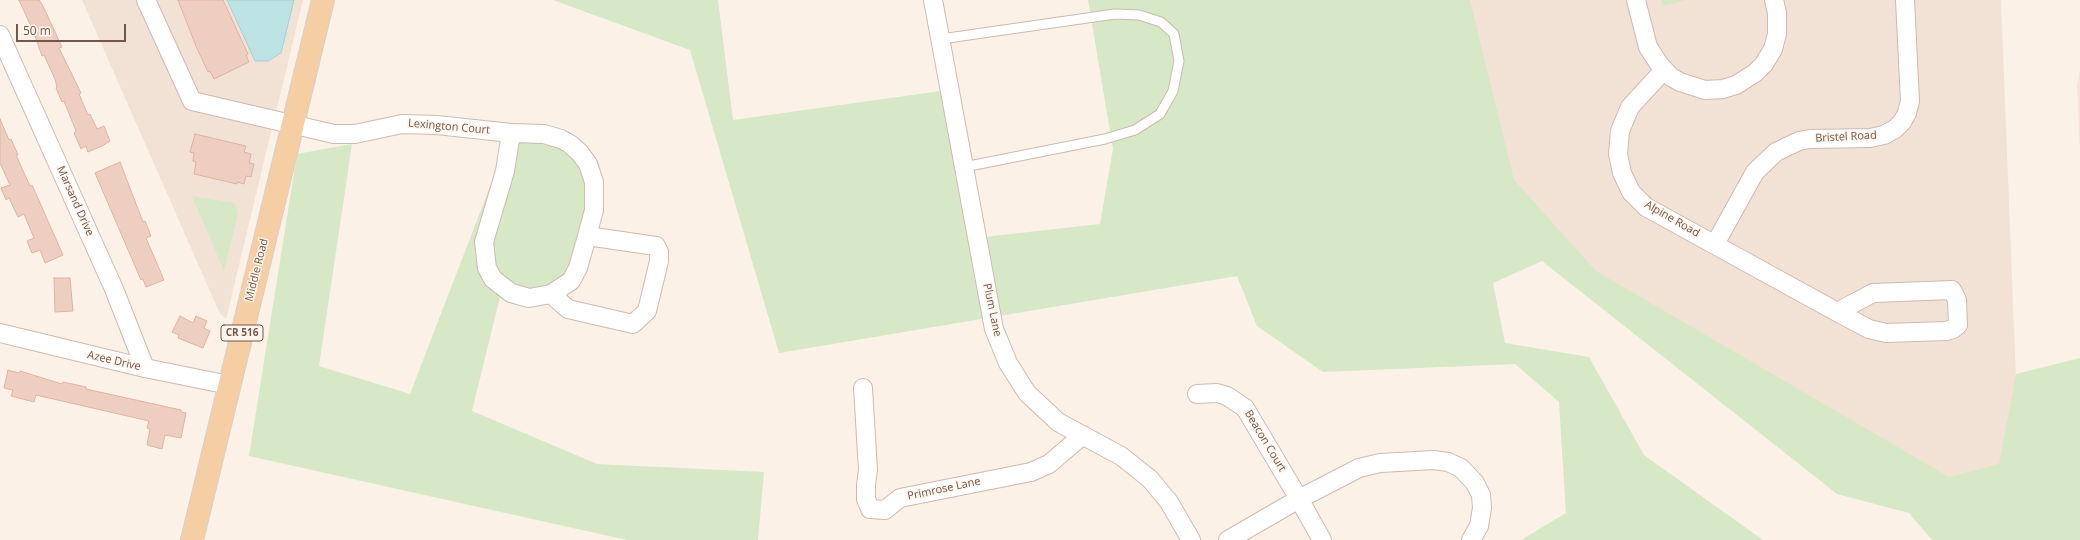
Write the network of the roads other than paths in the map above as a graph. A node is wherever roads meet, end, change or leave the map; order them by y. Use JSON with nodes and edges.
{"nodes":[{"id":1,"x":146,"y":0,"type":"edge"},
{"id":2,"x":323,"y":0,"type":"edge"},
{"id":3,"x":934,"y":0,"type":"edge"},
{"id":4,"x":1636,"y":0,"type":"edge"},
{"id":5,"x":1774,"y":0,"type":"edge"},
{"id":6,"x":1905,"y":0,"type":"edge"},
{"id":7,"x":0,"y":35,"type":"edge"},
{"id":8,"x":941,"y":40,"type":"junction"},
{"id":9,"x":1664,"y":70,"type":"junction"},
{"id":10,"x":293,"y":126,"type":"junction"},
{"id":11,"x":511,"y":133,"type":"junction"},
{"id":12,"x":964,"y":167,"type":"junction"},
{"id":13,"x":587,"y":236,"type":"junction"},
{"id":14,"x":1715,"y":244,"type":"junction"},
{"id":15,"x":551,"y":294,"type":"junction"},
{"id":16,"x":1837,"y":312,"type":"junction"},
{"id":17,"x":0,"y":334,"type":"edge"},
{"id":18,"x":145,"y":368,"type":"junction"},
{"id":19,"x":229,"y":385,"type":"junction"},
{"id":20,"x":863,"y":388,"type":"dead end"},
{"id":21,"x":1197,"y":394,"type":"dead end"},
{"id":22,"x":1083,"y":435,"type":"junction"},
{"id":23,"x":1299,"y":499,"type":"junction"},
{"id":24,"x":192,"y":540,"type":"edge"},
{"id":25,"x":1191,"y":540,"type":"edge"},
{"id":26,"x":1228,"y":540,"type":"edge"},
{"id":27,"x":1322,"y":540,"type":"edge"},
{"id":28,"x":1471,"y":540,"type":"edge"}],
"edges":[{"from":1,"to":10,"type":"street","name":"Lexington Court"},
{"from":2,"to":10,"type":"main road","name":"Middle Road","number":"CR 516"},
{"from":3,"to":8,"type":"street","name":"Plum Lane"},
{"from":4,"to":9,"type":"street"},
{"from":5,"to":9,"type":"street"},
{"from":6,"to":14,"type":"street","name":"Bristel Road"},
{"from":7,"to":18,"type":"street","name":"Marsand Drive"},
{"from":8,"to":12,"type":"street","name":"Plum Lane"},
{"from":8,"to":12,"type":"lane"},
{"from":9,"to":14,"type":"street","name":"Alpine Road"},
{"from":10,"to":11,"type":"street","name":"Lexington Court"},
{"from":10,"to":19,"type":"main road","name":"Middle Road","number":"CR 516"},
{"from":11,"to":13,"type":"street","name":"Lexington Court"},
{"from":11,"to":15,"type":"street","name":"Lexington Court"},
{"from":12,"to":22,"type":"street","name":"Plum Lane"},
{"from":13,"to":15,"type":"street","name":"Lexington Court"},
{"from":13,"to":15,"type":"street"},
{"from":14,"to":16,"type":"street","name":"Alpine Road"},
{"from":16,"to":16,"type":"street","name":"Alpine Road"},
{"from":17,"to":18,"type":"street","name":"Azee Drive"},
{"from":18,"to":19,"type":"street","name":"Azee Drive"},
{"from":19,"to":24,"type":"main road","name":"Middle Road","number":"CR 516"},
{"from":20,"to":22,"type":"street","name":"Primrose Lane"},
{"from":21,"to":23,"type":"street","name":"Beacon Court"},
{"from":22,"to":25,"type":"street","name":"Plum Lane"},
{"from":23,"to":26,"type":"street"},
{"from":23,"to":27,"type":"street","name":"Beacon Court"},
{"from":23,"to":28,"type":"street"}]}
